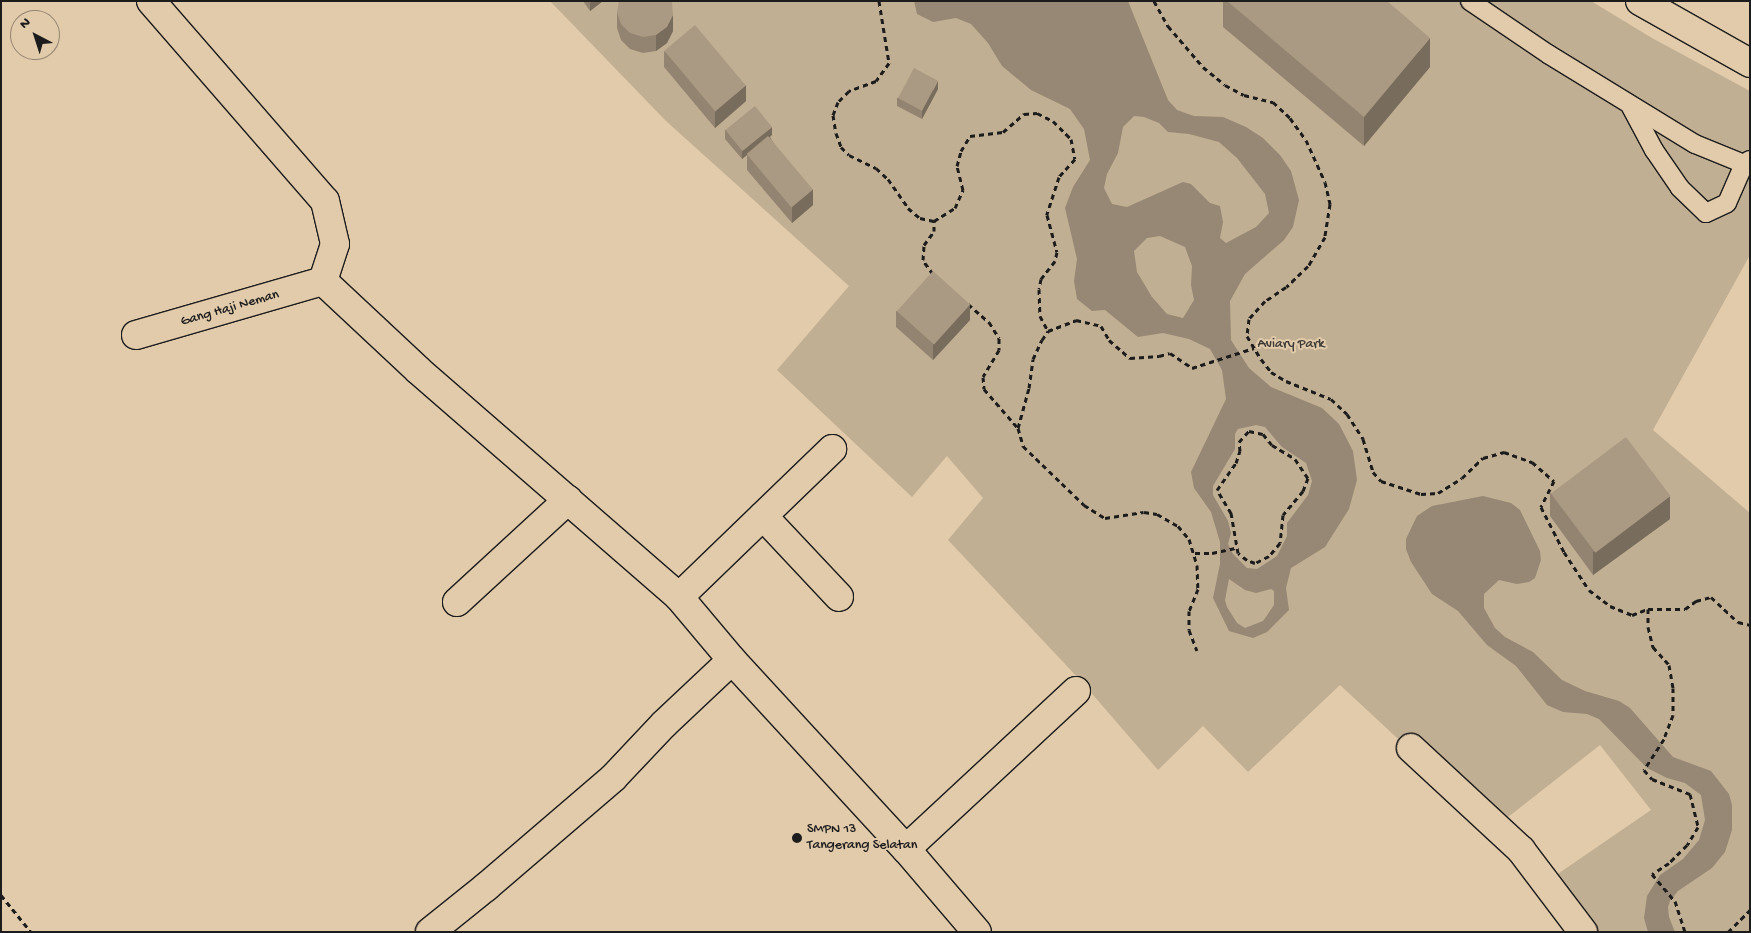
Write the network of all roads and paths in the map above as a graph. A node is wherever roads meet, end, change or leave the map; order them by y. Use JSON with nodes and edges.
{"nodes":[{"id":1,"x":879,"y":1,"type":"edge"},
{"id":2,"x":1154,"y":1,"type":"edge"},
{"id":3,"x":1470,"y":1,"type":"edge"},
{"id":4,"x":1640,"y":1,"type":"edge"},
{"id":5,"x":156,"y":3,"type":"edge"},
{"id":6,"x":1750,"y":64,"type":"edge"},
{"id":7,"x":1630,"y":105,"type":"junction"},
{"id":8,"x":1747,"y":162,"type":"edge"},
{"id":9,"x":934,"y":221,"type":"junction"},
{"id":10,"x":940,"y":280,"type":"edge"},
{"id":11,"x":323,"y":282,"type":"junction"},
{"id":12,"x":966,"y":302,"type":"edge"},
{"id":13,"x":1048,"y":331,"type":"junction"},
{"id":14,"x":136,"y":335,"type":"dead end"},
{"id":15,"x":1254,"y":348,"type":"junction"},
{"id":16,"x":1018,"y":428,"type":"junction"},
{"id":17,"x":832,"y":449,"type":"dead end"},
{"id":18,"x":568,"y":500,"type":"junction"},
{"id":19,"x":763,"y":516,"type":"junction"},
{"id":20,"x":1236,"y":548,"type":"junction"},
{"id":21,"x":1195,"y":553,"type":"junction"},
{"id":22,"x":839,"y":596,"type":"dead end"},
{"id":23,"x":679,"y":597,"type":"junction"},
{"id":24,"x":457,"y":602,"type":"dead end"},
{"id":25,"x":1648,"y":610,"type":"junction"},
{"id":26,"x":1750,"y":626,"type":"edge"},
{"id":27,"x":1197,"y":651,"type":"dead end"},
{"id":28,"x":732,"y":660,"type":"junction"},
{"id":29,"x":1076,"y":691,"type":"dead end"},
{"id":30,"x":1411,"y":748,"type":"dead end"},
{"id":31,"x":906,"y":849,"type":"junction"},
{"id":32,"x":1,"y":895,"type":"edge"},
{"id":33,"x":1750,"y":910,"type":"edge"},
{"id":34,"x":31,"y":932,"type":"edge"},
{"id":35,"x":430,"y":932,"type":"edge"},
{"id":36,"x":977,"y":932,"type":"edge"},
{"id":37,"x":1583,"y":932,"type":"edge"},
{"id":38,"x":1684,"y":932,"type":"edge"},
{"id":39,"x":1728,"y":932,"type":"edge"}],
"edges":[{"from":1,"to":9,"type":"path"},
{"from":2,"to":15,"type":"path"},
{"from":3,"to":7,"type":"lane"},
{"from":4,"to":6,"type":"street"},
{"from":5,"to":11,"type":"street"},
{"from":7,"to":8,"type":"lane"},
{"from":7,"to":8,"type":"lane"},
{"from":9,"to":10,"type":"path"},
{"from":9,"to":13,"type":"path"},
{"from":11,"to":14,"type":"street","name":"Gang Haji Neman"},
{"from":11,"to":18,"type":"street"},
{"from":12,"to":16,"type":"path"},
{"from":13,"to":15,"type":"path"},
{"from":13,"to":16,"type":"path"},
{"from":15,"to":25,"type":"path"},
{"from":16,"to":21,"type":"path"},
{"from":17,"to":19,"type":"street"},
{"from":18,"to":23,"type":"street"},
{"from":18,"to":24,"type":"street"},
{"from":19,"to":22,"type":"street"},
{"from":19,"to":23,"type":"street"},
{"from":20,"to":20,"type":"path"},
{"from":20,"to":21,"type":"path"},
{"from":21,"to":27,"type":"path"},
{"from":23,"to":28,"type":"street"},
{"from":25,"to":26,"type":"path"},
{"from":25,"to":38,"type":"path"},
{"from":28,"to":31,"type":"street"},
{"from":28,"to":35,"type":"street"},
{"from":29,"to":31,"type":"street"},
{"from":30,"to":37,"type":"street"},
{"from":31,"to":36,"type":"street"},
{"from":32,"to":34,"type":"path"},
{"from":33,"to":39,"type":"path"}]}
